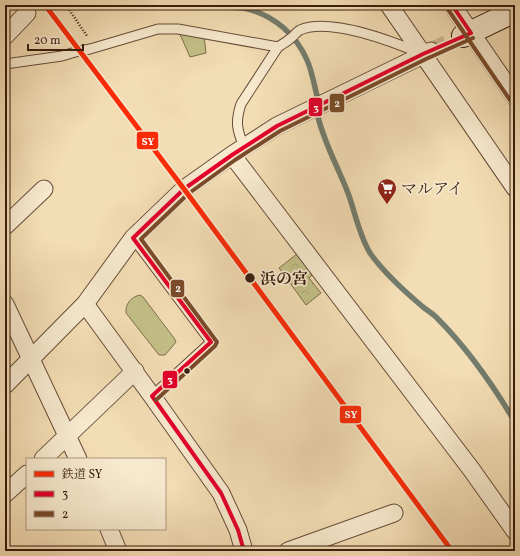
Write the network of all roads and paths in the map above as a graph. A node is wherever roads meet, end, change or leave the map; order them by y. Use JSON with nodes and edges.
{"nodes":[{"id":1,"x":66,"y":5,"type":"edge"},
{"id":2,"x":389,"y":5,"type":"edge"},
{"id":3,"x":452,"y":5,"type":"edge"},
{"id":4,"x":515,"y":11,"type":"edge"},
{"id":5,"x":27,"y":13,"type":"dead end"},
{"id":6,"x":467,"y":34,"type":"junction"},
{"id":7,"x":5,"y":36,"type":"edge"},
{"id":8,"x":278,"y":47,"type":"junction"},
{"id":9,"x":95,"y":48,"type":"junction"},
{"id":10,"x":427,"y":53,"type":"junction"},
{"id":11,"x":5,"y":64,"type":"edge"},
{"id":12,"x":515,"y":97,"type":"edge"},
{"id":13,"x":238,"y":151,"type":"junction"},
{"id":14,"x":515,"y":188,"type":"edge"},
{"id":15,"x":44,"y":189,"type":"dead end"},
{"id":16,"x":5,"y":226,"type":"edge"},
{"id":17,"x":133,"y":238,"type":"junction"},
{"id":18,"x":5,"y":304,"type":"edge"},
{"id":19,"x":85,"y":304,"type":"junction"},
{"id":20,"x":30,"y":358,"type":"junction"},
{"id":21,"x":135,"y":371,"type":"junction"},
{"id":22,"x":5,"y":385,"type":"edge"},
{"id":23,"x":152,"y":396,"type":"junction"},
{"id":24,"x":67,"y":436,"type":"junction"},
{"id":25,"x":44,"y":458,"type":"edge"},
{"id":26,"x":78,"y":458,"type":"edge"},
{"id":27,"x":26,"y":475,"type":"edge"},
{"id":28,"x":5,"y":494,"type":"edge"},
{"id":29,"x":394,"y":513,"type":"dead end"},
{"id":30,"x":109,"y":530,"type":"edge"},
{"id":31,"x":515,"y":531,"type":"edge"},
{"id":32,"x":118,"y":551,"type":"edge"},
{"id":33,"x":244,"y":551,"type":"edge"},
{"id":34,"x":288,"y":551,"type":"edge"}],
"edges":[{"from":1,"to":9,"type":"path"},
{"from":2,"to":10,"type":"street"},
{"from":3,"to":6,"type":"street"},
{"from":4,"to":6,"type":"street"},
{"from":5,"to":7,"type":"street"},
{"from":6,"to":12,"type":"street"},
{"from":8,"to":9,"type":"lane"},
{"from":8,"to":10,"type":"lane"},
{"from":8,"to":13,"type":"lane"},
{"from":9,"to":11,"type":"lane"},
{"from":10,"to":13,"type":"street"},
{"from":10,"to":14,"type":"street"},
{"from":13,"to":17,"type":"street"},
{"from":13,"to":31,"type":"street"},
{"from":15,"to":16,"type":"street"},
{"from":17,"to":19,"type":"street"},
{"from":17,"to":23,"type":"lane"},
{"from":18,"to":20,"type":"street"},
{"from":19,"to":20,"type":"street"},
{"from":19,"to":21,"type":"street"},
{"from":20,"to":22,"type":"street"},
{"from":20,"to":24,"type":"street"},
{"from":21,"to":23,"type":"street"},
{"from":21,"to":24,"type":"street"},
{"from":23,"to":33,"type":"street"},
{"from":24,"to":25,"type":"street"},
{"from":24,"to":26,"type":"street"},
{"from":27,"to":28,"type":"street"},
{"from":29,"to":34,"type":"street"},
{"from":30,"to":32,"type":"street"}]}
